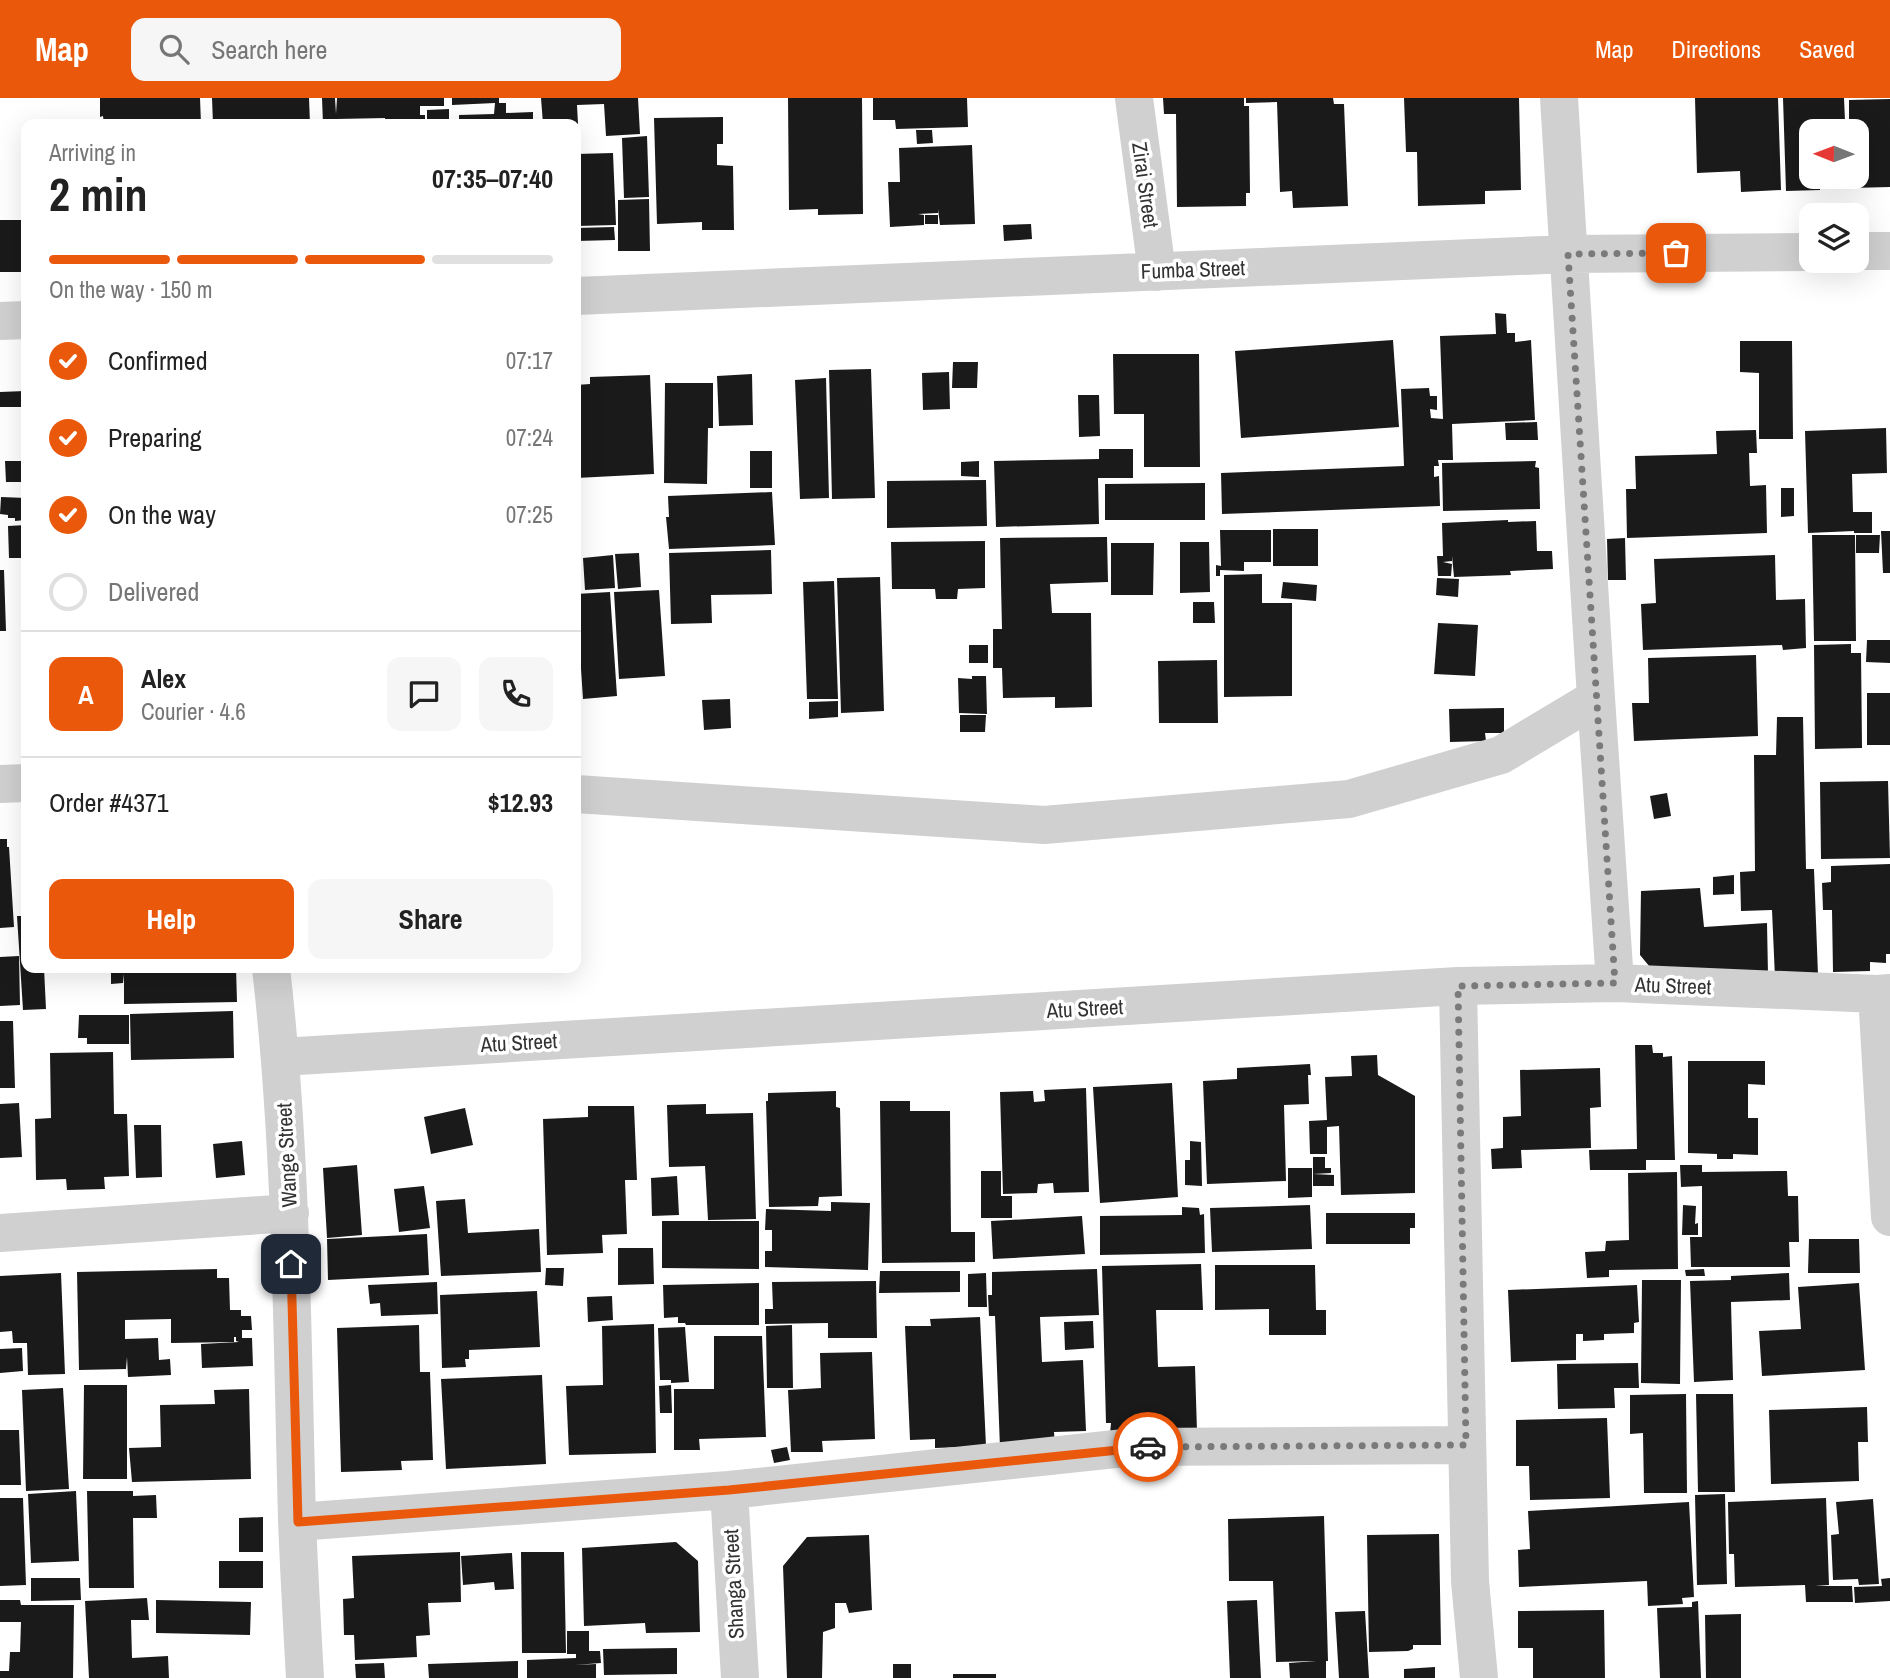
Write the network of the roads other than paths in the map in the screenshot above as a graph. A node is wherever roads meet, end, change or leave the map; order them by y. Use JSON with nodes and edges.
{"nodes":[{"id":1,"x":1134,"y":98,"type":"edge"},
{"id":2,"x":1559,"y":98,"type":"edge"},
{"id":3,"x":1869,"y":251,"type":"edge"},
{"id":4,"x":1890,"y":251,"type":"edge"},
{"id":5,"x":1799,"y":252,"type":"edge"},
{"id":6,"x":1568,"y":254,"type":"junction"},
{"id":7,"x":1157,"y":272,"type":"junction"},
{"id":8,"x":581,"y":296,"type":"edge"},
{"id":9,"x":21,"y":320,"type":"edge"},
{"id":10,"x":0,"y":321,"type":"edge"},
{"id":11,"x":1596,"y":698,"type":"junction"},
{"id":12,"x":21,"y":783,"type":"edge"},
{"id":13,"x":0,"y":784,"type":"edge"},
{"id":14,"x":581,"y":794,"type":"edge"},
{"id":15,"x":272,"y":973,"type":"edge"},
{"id":16,"x":1615,"y":983,"type":"junction"},
{"id":17,"x":1458,"y":986,"type":"junction"},
{"id":18,"x":1884,"y":994,"type":"edge"},
{"id":19,"x":281,"y":1057,"type":"junction"},
{"id":20,"x":290,"y":1213,"type":"junction"},
{"id":21,"x":1890,"y":1216,"type":"edge"},
{"id":22,"x":0,"y":1233,"type":"edge"},
{"id":23,"x":1466,"y":1445,"type":"junction"},
{"id":24,"x":729,"y":1490,"type":"junction"},
{"id":25,"x":298,"y":1522,"type":"junction"},
{"id":26,"x":305,"y":1678,"type":"edge"},
{"id":27,"x":740,"y":1678,"type":"edge"},
{"id":28,"x":1479,"y":1678,"type":"edge"}],
"edges":[{"from":1,"to":7,"type":"street","name":"Zirai Street"},
{"from":2,"to":6,"type":"street"},
{"from":3,"to":4,"type":"street"},
{"from":5,"to":6,"type":"street","name":"Fumba Street"},
{"from":6,"to":7,"type":"street","name":"Fumba Street"},
{"from":6,"to":11,"type":"street"},
{"from":7,"to":8,"type":"street","name":"Fumba Street"},
{"from":9,"to":10,"type":"street"},
{"from":11,"to":14,"type":"street"},
{"from":11,"to":16,"type":"street"},
{"from":12,"to":13,"type":"street"},
{"from":15,"to":19,"type":"street","name":"Wange Street"},
{"from":16,"to":17,"type":"street","name":"Atu Street"},
{"from":16,"to":18,"type":"street","name":"Atu Street"},
{"from":17,"to":19,"type":"street","name":"Atu Street"},
{"from":17,"to":23,"type":"street"},
{"from":18,"to":21,"type":"street"},
{"from":19,"to":20,"type":"street","name":"Wange Street"},
{"from":20,"to":22,"type":"street"},
{"from":20,"to":25,"type":"street","name":"Wange Street"},
{"from":23,"to":24,"type":"street"},
{"from":23,"to":28,"type":"street"},
{"from":24,"to":25,"type":"street"},
{"from":24,"to":27,"type":"street","name":"Shanga Street"},
{"from":25,"to":26,"type":"street","name":"Wange Street"}]}
